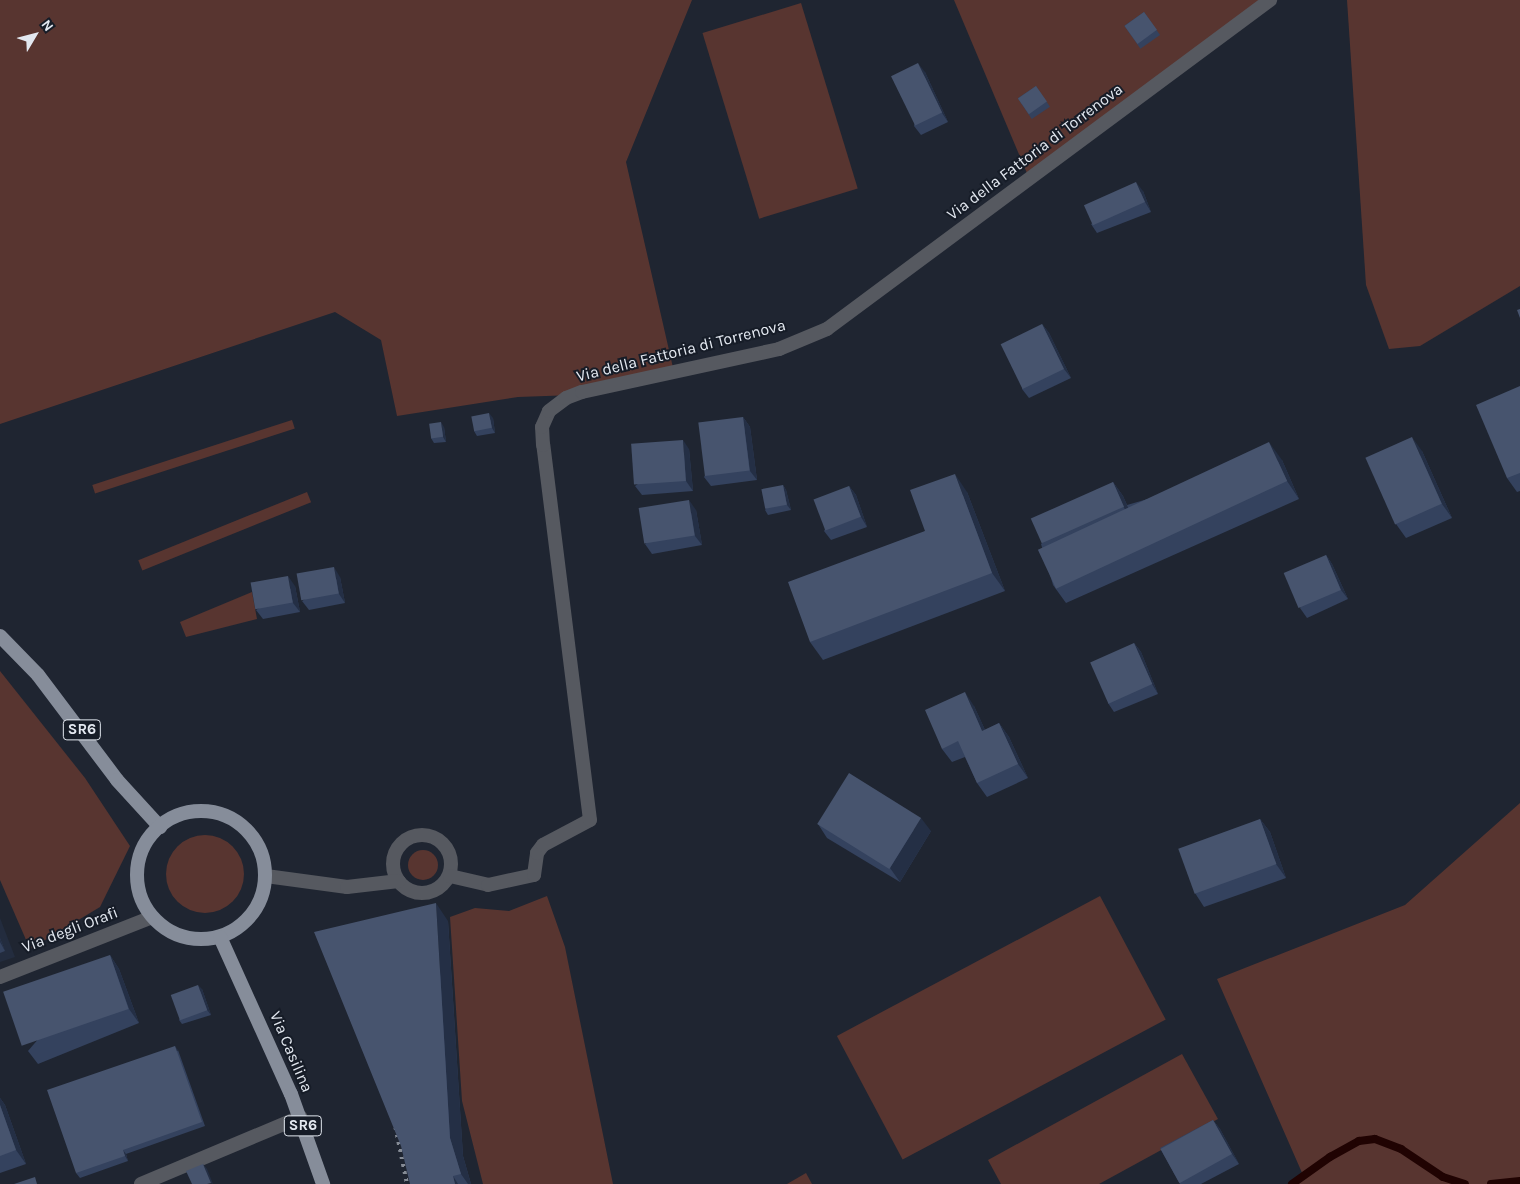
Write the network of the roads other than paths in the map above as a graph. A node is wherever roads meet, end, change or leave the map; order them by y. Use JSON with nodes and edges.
{"nodes":[{"id":1,"x":1270,"y":0,"type":"edge"},
{"id":2,"x":0,"y":636,"type":"edge"},
{"id":3,"x":160,"y":827,"type":"junction"},
{"id":4,"x":266,"y":876,"type":"junction"},
{"id":5,"x":450,"y":876,"type":"junction"},
{"id":6,"x":398,"y":882,"type":"junction"},
{"id":7,"x":152,"y":917,"type":"junction"},
{"id":8,"x":220,"y":937,"type":"junction"},
{"id":9,"x":0,"y":977,"type":"edge"},
{"id":10,"x":300,"y":1117,"type":"junction"},
{"id":11,"x":141,"y":1184,"type":"edge"},
{"id":12,"x":324,"y":1184,"type":"edge"}],
"edges":[{"from":1,"to":5,"type":"street","name":"Via della Fattoria di Torrenova"},
{"from":2,"to":3,"type":"main road","number":"SR6"},
{"from":3,"to":4,"type":"main road"},
{"from":3,"to":7,"type":"main road"},
{"from":4,"to":6,"type":"street"},
{"from":4,"to":8,"type":"main road"},
{"from":5,"to":6,"type":"street"},
{"from":5,"to":6,"type":"street"},
{"from":7,"to":8,"type":"main road"},
{"from":7,"to":9,"type":"street","name":"Via degli Orafi"},
{"from":8,"to":10,"type":"main road","name":"Via Casilina","number":"SR6"},
{"from":10,"to":11,"type":"street"},
{"from":10,"to":12,"type":"main road","name":"Via Casilina","number":"SR6"}]}
